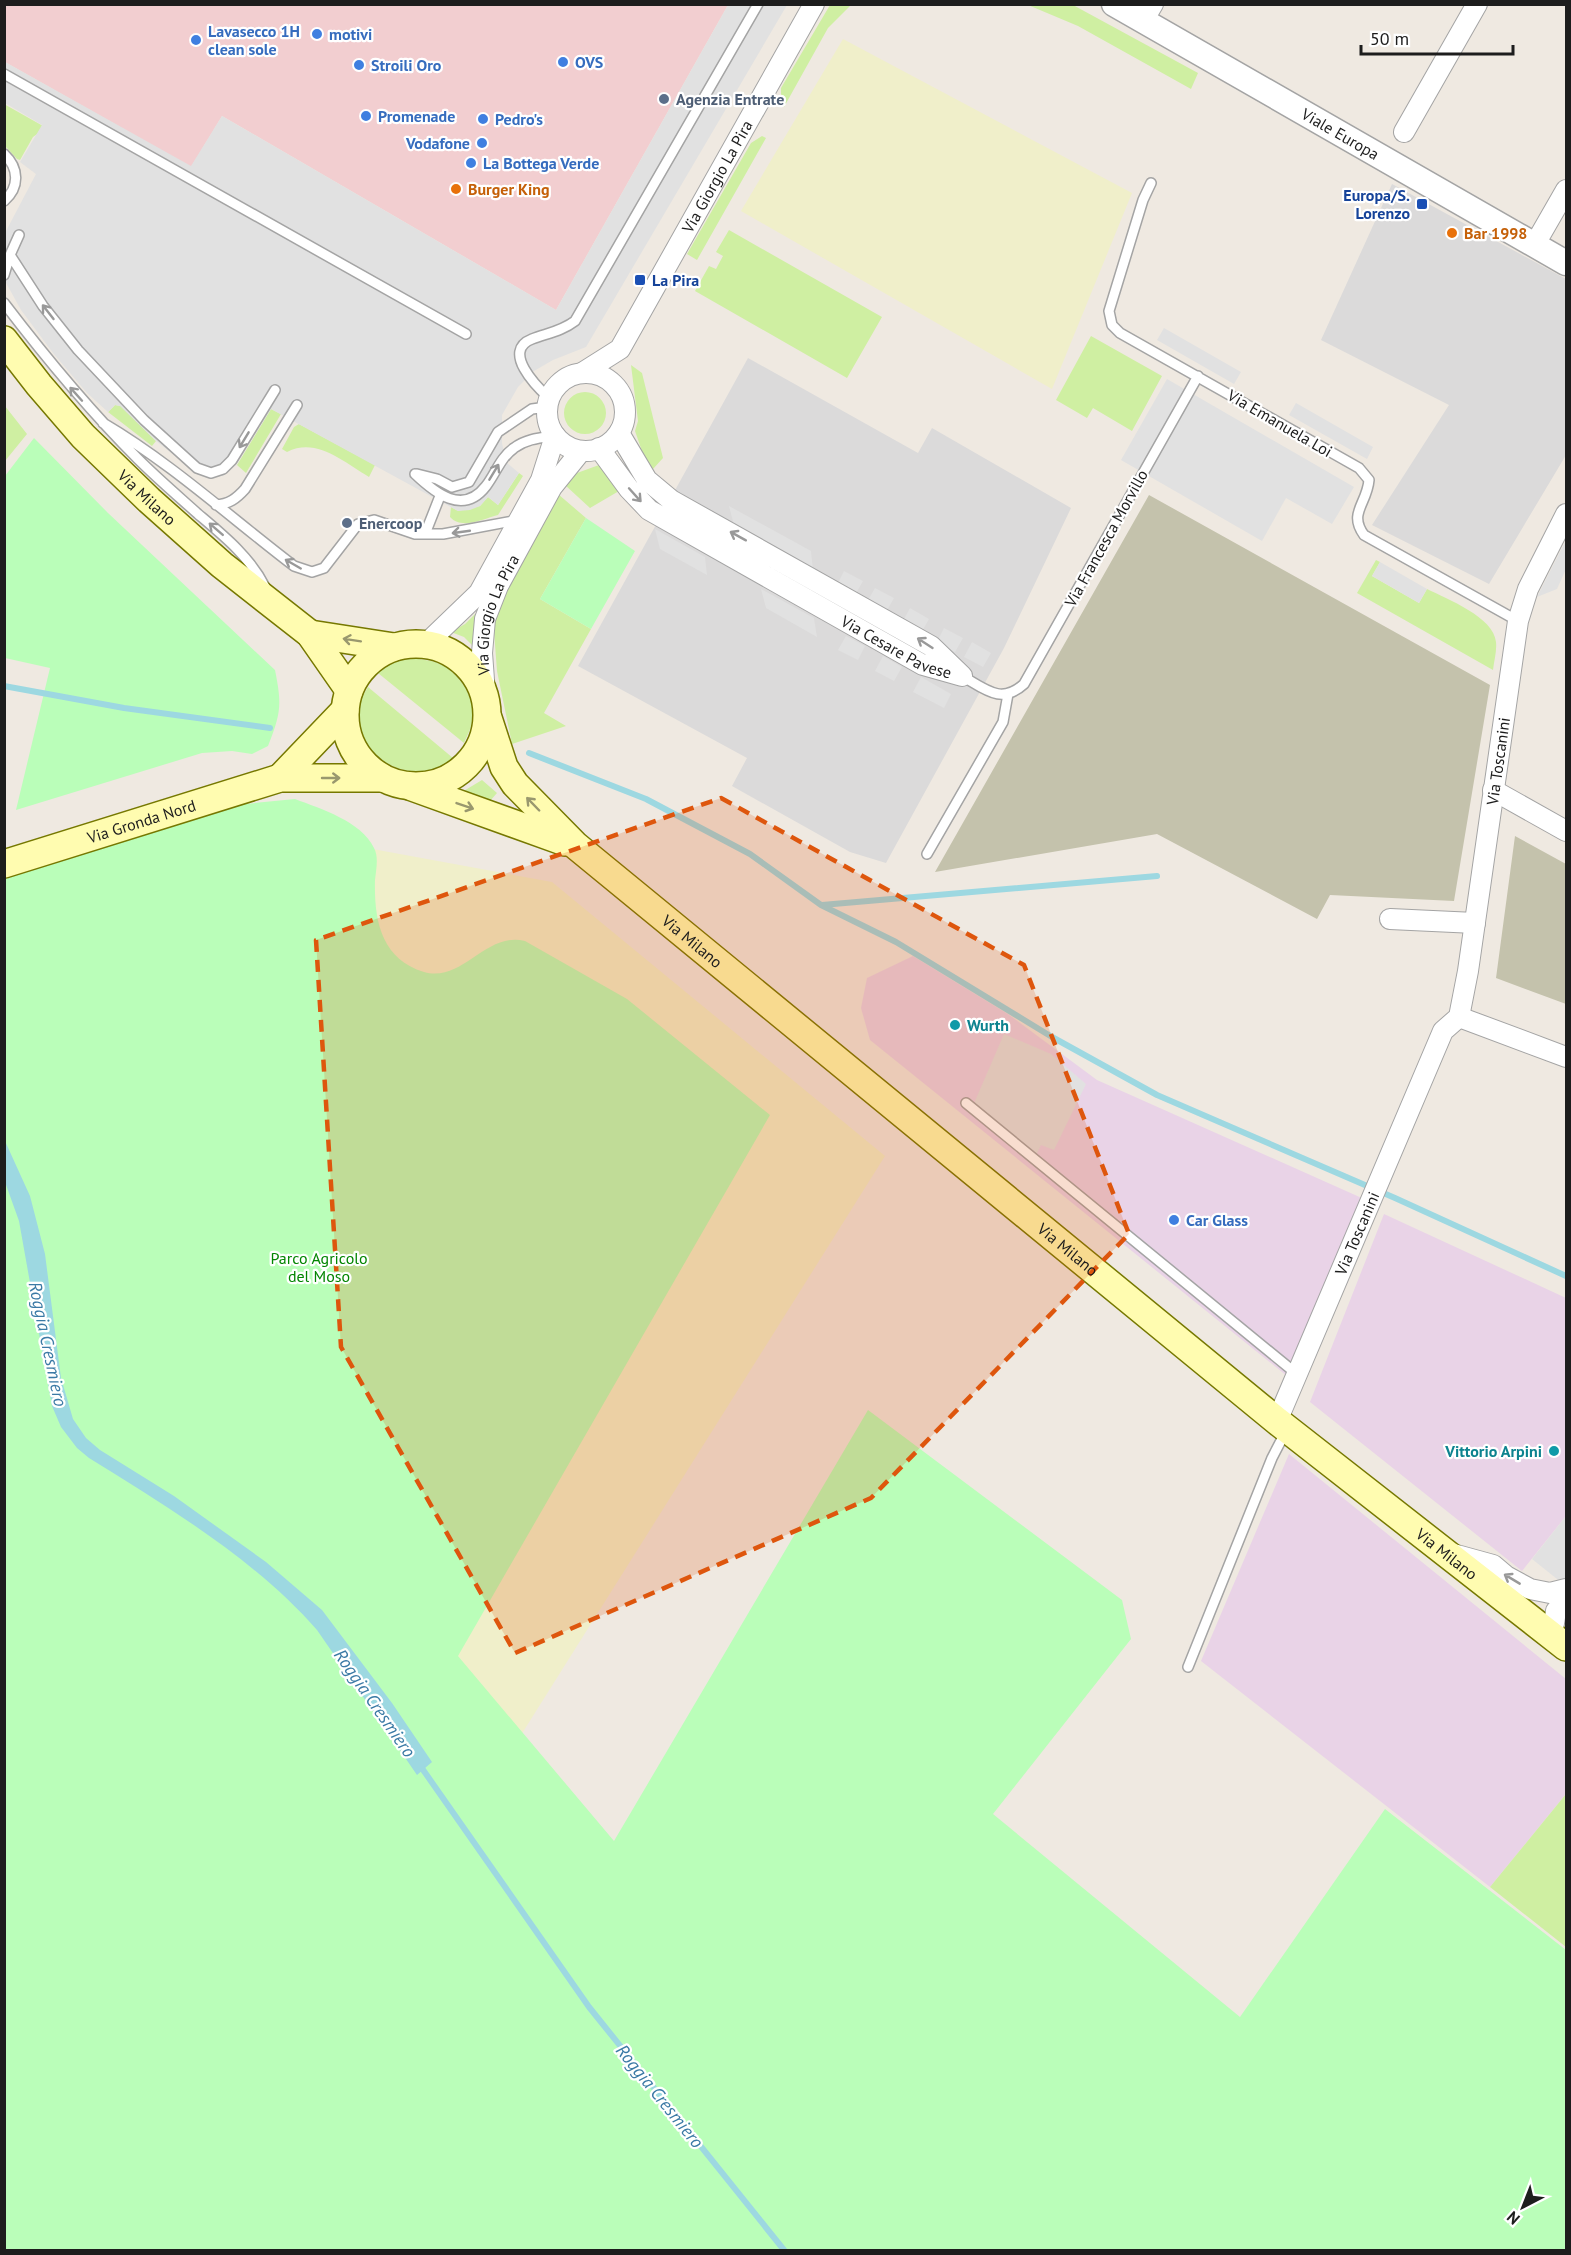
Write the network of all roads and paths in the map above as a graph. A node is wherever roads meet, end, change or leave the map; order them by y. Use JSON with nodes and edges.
{"nodes":[{"id":1,"x":758,"y":4,"type":"edge"},
{"id":2,"x":814,"y":4,"type":"edge"},
{"id":3,"x":1114,"y":4,"type":"edge"},
{"id":4,"x":1477,"y":4,"type":"edge"},
{"id":5,"x":1148,"y":13,"type":"edge"},
{"id":6,"x":4,"y":74,"type":"edge"},
{"id":7,"x":1404,"y":132,"type":"dead end"},
{"id":8,"x":4,"y":154,"type":"edge"},
{"id":9,"x":1151,"y":183,"type":"dead end"},
{"id":10,"x":1566,"y":190,"type":"edge"},
{"id":11,"x":4,"y":201,"type":"edge"},
{"id":12,"x":19,"y":235,"type":"dead end"},
{"id":13,"x":1535,"y":244,"type":"junction"},
{"id":14,"x":10,"y":255,"type":"junction"},
{"id":15,"x":1566,"y":263,"type":"edge"},
{"id":16,"x":4,"y":275,"type":"edge"},
{"id":17,"x":4,"y":303,"type":"edge"},
{"id":18,"x":466,"y":334,"type":"dead end"},
{"id":19,"x":4,"y":340,"type":"edge"},
{"id":20,"x":620,"y":349,"type":"junction"},
{"id":21,"x":582,"y":373,"type":"junction"},
{"id":22,"x":1198,"y":376,"type":"junction"},
{"id":23,"x":275,"y":390,"type":"dead end"},
{"id":24,"x":620,"y":394,"type":"junction"},
{"id":25,"x":548,"y":402,"type":"junction"},
{"id":26,"x":297,"y":405,"type":"dead end"},
{"id":27,"x":103,"y":423,"type":"junction"},
{"id":28,"x":619,"y":433,"type":"junction"},
{"id":29,"x":555,"y":436,"type":"junction"},
{"id":30,"x":526,"y":441,"type":"junction"},
{"id":31,"x":590,"y":449,"type":"junction"},
{"id":32,"x":549,"y":457,"type":"junction"},
{"id":33,"x":440,"y":496,"type":"junction"},
{"id":34,"x":216,"y":505,"type":"junction"},
{"id":35,"x":1566,"y":514,"type":"edge"},
{"id":36,"x":518,"y":520,"type":"junction"},
{"id":37,"x":425,"y":534,"type":"junction"},
{"id":38,"x":762,"y":549,"type":"junction"},
{"id":39,"x":750,"y":568,"type":"junction"},
{"id":40,"x":821,"y":582,"type":"junction"},
{"id":41,"x":809,"y":602,"type":"junction"},
{"id":42,"x":276,"y":608,"type":"junction"},
{"id":43,"x":1518,"y":621,"type":"junction"},
{"id":44,"x":310,"y":634,"type":"junction"},
{"id":45,"x":426,"y":644,"type":"junction"},
{"id":46,"x":394,"y":647,"type":"junction"},
{"id":47,"x":962,"y":676,"type":"junction"},
{"id":48,"x":1008,"y":694,"type":"junction"},
{"id":49,"x":347,"y":700,"type":"junction"},
{"id":50,"x":486,"y":706,"type":"junction"},
{"id":51,"x":280,"y":778,"type":"junction"},
{"id":52,"x":382,"y":778,"type":"junction"},
{"id":53,"x":410,"y":786,"type":"junction"},
{"id":54,"x":1493,"y":790,"type":"junction"},
{"id":55,"x":1566,"y":831,"type":"edge"},
{"id":56,"x":575,"y":845,"type":"junction"},
{"id":57,"x":927,"y":854,"type":"dead end"},
{"id":58,"x":4,"y":864,"type":"edge"},
{"id":59,"x":1390,"y":919,"type":"dead end"},
{"id":60,"x":1475,"y":923,"type":"junction"},
{"id":61,"x":1459,"y":1017,"type":"junction"},
{"id":62,"x":1566,"y":1057,"type":"edge"},
{"id":63,"x":966,"y":1103,"type":"dead end"},
{"id":64,"x":1298,"y":1375,"type":"junction"},
{"id":65,"x":1282,"y":1425,"type":"junction"},
{"id":66,"x":1448,"y":1553,"type":"junction"},
{"id":67,"x":1566,"y":1589,"type":"edge"},
{"id":68,"x":1566,"y":1600,"type":"edge"},
{"id":69,"x":1562,"y":1637,"type":"edge"},
{"id":70,"x":1188,"y":1667,"type":"dead end"}],
"edges":[{"from":1,"to":25,"type":"lane"},
{"from":2,"to":20,"type":"street","name":"Via Giorgio La Pira"},
{"from":3,"to":5,"type":"street","name":"Viale Europa"},
{"from":4,"to":7,"type":"street"},
{"from":5,"to":13,"type":"street","name":"Viale Europa"},
{"from":6,"to":18,"type":"lane"},
{"from":8,"to":11,"type":"lane"},
{"from":9,"to":22,"type":"lane","name":"Via Emanuela Loi"},
{"from":10,"to":13,"type":"street"},
{"from":12,"to":14,"type":"lane"},
{"from":13,"to":15,"type":"street","name":"Viale Europa"},
{"from":14,"to":16,"type":"lane"},
{"from":23,"to":14,"type":"lane","one_way":true},
{"from":27,"to":17,"type":"lane","one_way":true},
{"from":19,"to":42,"type":"main road","name":"Via Milano"},
{"from":20,"to":21,"type":"street","name":"Via Giorgio La Pira"},
{"from":20,"to":24,"type":"street","name":"Via Giorgio La Pira"},
{"from":21,"to":24,"type":"street"},
{"from":21,"to":25,"type":"street"},
{"from":22,"to":43,"type":"lane","name":"Via Emanuela Loi"},
{"from":22,"to":48,"type":"lane","name":"Via Francesca Morvillo"},
{"from":24,"to":28,"type":"street"},
{"from":25,"to":29,"type":"street"},
{"from":25,"to":33,"type":"lane"},
{"from":26,"to":34,"type":"lane"},
{"from":27,"to":34,"type":"lane"},
{"from":42,"to":27,"type":"lane","one_way":true},
{"from":28,"to":31,"type":"street"},
{"from":38,"to":28,"type":"street","name":"Via Cesare Pavese","one_way":true},
{"from":29,"to":30,"type":"lane"},
{"from":29,"to":31,"type":"street"},
{"from":29,"to":32,"type":"street","name":"Via Giorgio La Pira"},
{"from":30,"to":32,"type":"lane"},
{"from":33,"to":30,"type":"lane","one_way":true},
{"from":31,"to":39,"type":"street","name":"Via Cesare Pavese","one_way":true},
{"from":31,"to":50,"type":"street","name":"Via Giorgio La Pira"},
{"from":32,"to":36,"type":"street","name":"Via Giorgio La Pira"},
{"from":33,"to":37,"type":"lane"},
{"from":37,"to":34,"type":"lane","one_way":true},
{"from":35,"to":43,"type":"street","name":"Via Toscanini"},
{"from":36,"to":37,"type":"lane","one_way":true},
{"from":36,"to":45,"type":"street","name":"Via Giorgio La Pira"},
{"from":38,"to":39,"type":"street"},
{"from":38,"to":40,"type":"street","name":"Via Cesare Pavese"},
{"from":39,"to":41,"type":"street","name":"Via Cesare Pavese"},
{"from":40,"to":41,"type":"street"},
{"from":47,"to":40,"type":"street","name":"Via Cesare Pavese","one_way":true},
{"from":41,"to":47,"type":"street","name":"Via Cesare Pavese"},
{"from":42,"to":44,"type":"main road","name":"Via Milano"},
{"from":43,"to":54,"type":"street","name":"Via Toscanini"},
{"from":46,"to":44,"type":"main road","name":"Via Milano","one_way":true},
{"from":44,"to":49,"type":"main road","name":"Via Milano"},
{"from":45,"to":46,"type":"main road","name":"Via Milano"},
{"from":45,"to":50,"type":"main road","name":"Via Milano"},
{"from":46,"to":49,"type":"main road","name":"Via Milano"},
{"from":47,"to":48,"type":"lane"},
{"from":48,"to":57,"type":"lane"},
{"from":49,"to":51,"type":"main road","name":"Via Gronda Nord"},
{"from":49,"to":52,"type":"main road","name":"Via Milano"},
{"from":50,"to":53,"type":"main road","name":"Via Milano"},
{"from":56,"to":50,"type":"main road","name":"Via Milano","one_way":true},
{"from":51,"to":52,"type":"main road","name":"Via Gronda Nord","one_way":true},
{"from":51,"to":58,"type":"main road","name":"Via Gronda Nord"},
{"from":52,"to":53,"type":"main road","name":"Via Milano"},
{"from":53,"to":56,"type":"main road","name":"Via Milano","one_way":true},
{"from":54,"to":55,"type":"street"},
{"from":54,"to":60,"type":"street","name":"Via Toscanini"},
{"from":56,"to":65,"type":"main road","name":"Via Milano"},
{"from":59,"to":60,"type":"street"},
{"from":60,"to":61,"type":"street","name":"Via Toscanini"},
{"from":61,"to":62,"type":"street"},
{"from":61,"to":64,"type":"street","name":"Via Toscanini"},
{"from":63,"to":64,"type":"lane"},
{"from":64,"to":65,"type":"street","name":"Via Toscanini"},
{"from":65,"to":66,"type":"main road","name":"Via Milano"},
{"from":65,"to":70,"type":"lane"},
{"from":67,"to":66,"type":"street","one_way":true},
{"from":66,"to":69,"type":"main road","name":"Via Milano"},
{"from":68,"to":69,"type":"street"}]}
